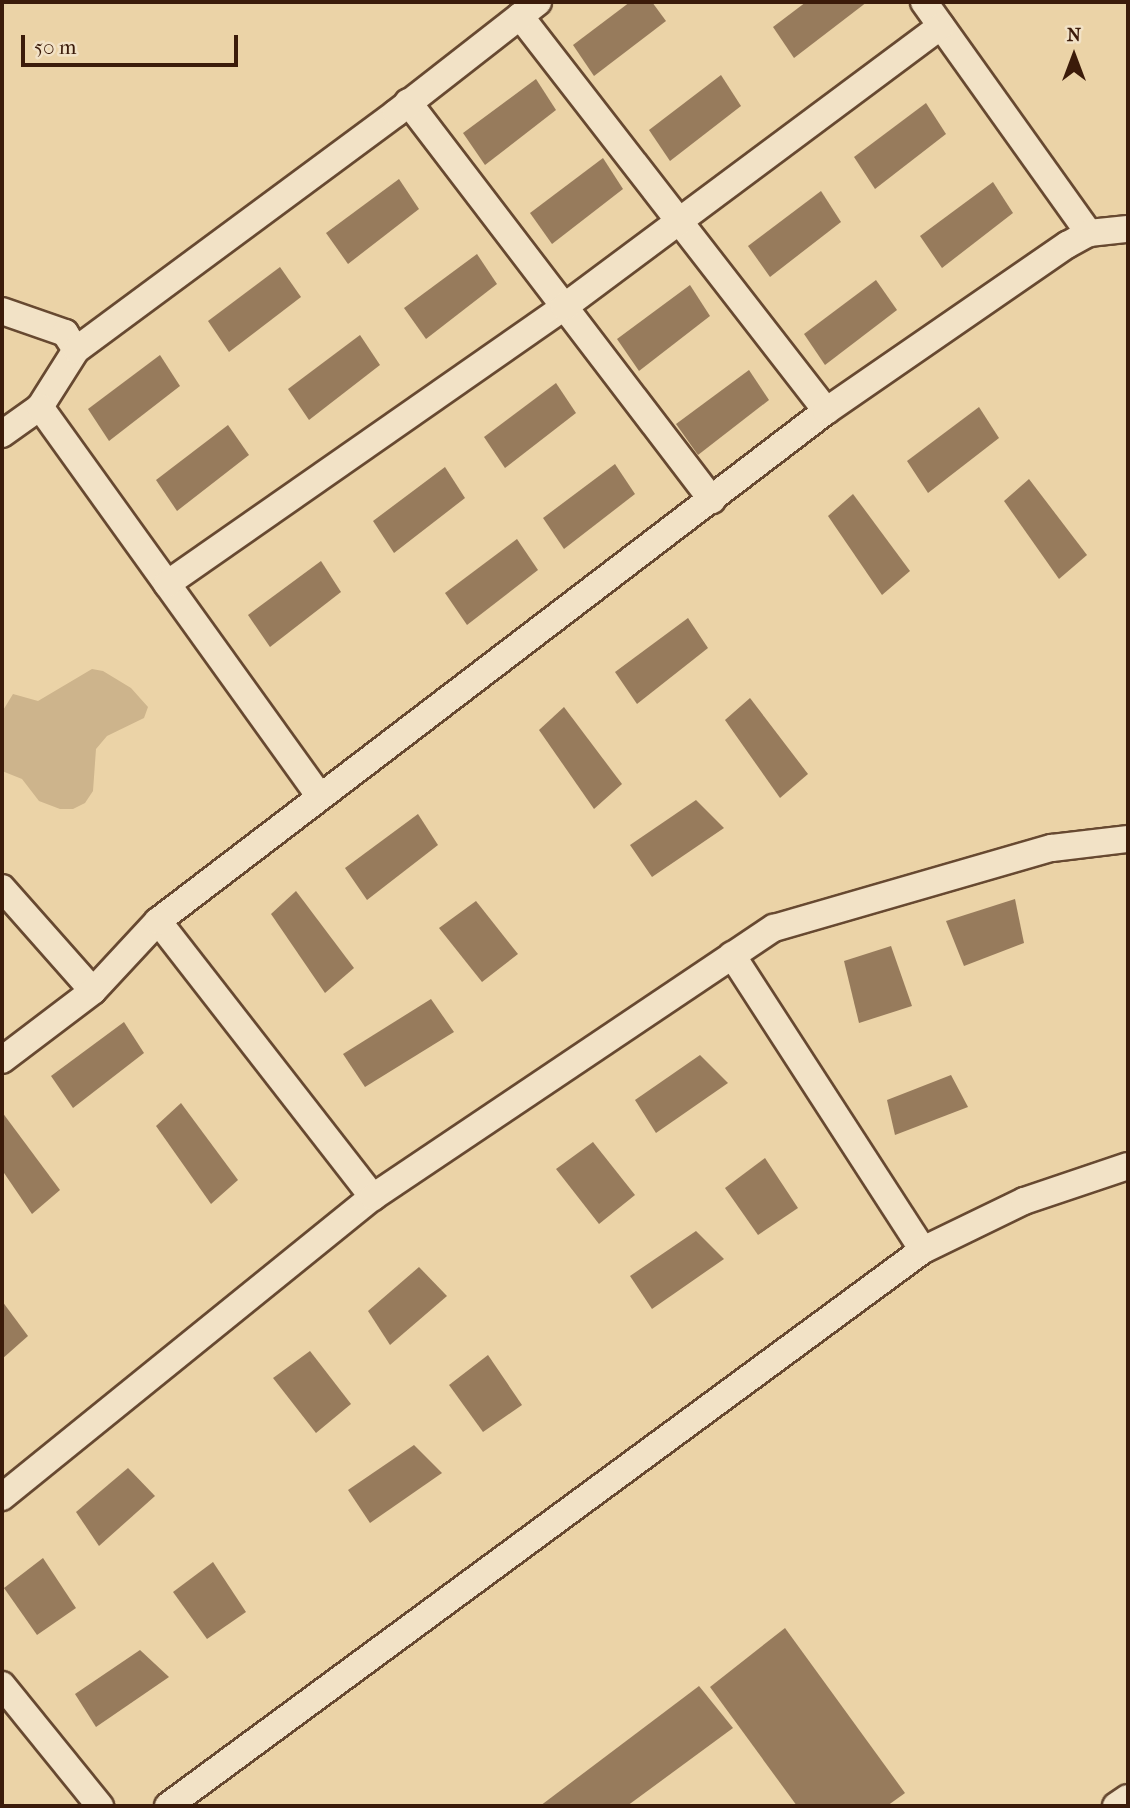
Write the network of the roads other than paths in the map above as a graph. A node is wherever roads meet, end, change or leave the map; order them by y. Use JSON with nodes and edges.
{"nodes":[{"id":1,"x":924,"y":2,"type":"edge"},
{"id":2,"x":529,"y":9,"type":"edge"},
{"id":3,"x":941,"y":26,"type":"junction"},
{"id":4,"x":408,"y":102,"type":"junction"},
{"id":5,"x":680,"y":222,"type":"junction"},
{"id":6,"x":1128,"y":229,"type":"edge"},
{"id":7,"x":1089,"y":233,"type":"junction"},
{"id":8,"x":564,"y":307,"type":"junction"},
{"id":9,"x":2,"y":311,"type":"edge"},
{"id":10,"x":76,"y":350,"type":"junction"},
{"id":11,"x":40,"y":407,"type":"junction"},
{"id":12,"x":826,"y":411,"type":"junction"},
{"id":13,"x":2,"y":434,"type":"edge"},
{"id":14,"x":712,"y":500,"type":"junction"},
{"id":15,"x":167,"y":584,"type":"junction"},
{"id":16,"x":320,"y":796,"type":"junction"},
{"id":17,"x":1128,"y":839,"type":"edge"},
{"id":18,"x":2,"y":888,"type":"edge"},
{"id":19,"x":158,"y":921,"type":"junction"},
{"id":20,"x":732,"y":956,"type":"junction"},
{"id":21,"x":93,"y":991,"type":"junction"},
{"id":22,"x":2,"y":1060,"type":"edge"},
{"id":23,"x":1128,"y":1166,"type":"edge"},
{"id":24,"x":373,"y":1197,"type":"junction"},
{"id":25,"x":923,"y":1250,"type":"junction"},
{"id":26,"x":2,"y":1497,"type":"edge"},
{"id":27,"x":2,"y":1685,"type":"edge"},
{"id":28,"x":1128,"y":1798,"type":"edge"},
{"id":29,"x":100,"y":1806,"type":"edge"},
{"id":30,"x":167,"y":1806,"type":"edge"},
{"id":31,"x":1116,"y":1806,"type":"edge"}],
"edges":[{"from":1,"to":3,"type":"street"},
{"from":2,"to":4,"type":"street"},
{"from":2,"to":5,"type":"street"},
{"from":3,"to":5,"type":"street"},
{"from":3,"to":7,"type":"street"},
{"from":4,"to":8,"type":"street"},
{"from":4,"to":10,"type":"street"},
{"from":5,"to":8,"type":"street"},
{"from":5,"to":12,"type":"street"},
{"from":6,"to":7,"type":"street"},
{"from":7,"to":12,"type":"street"},
{"from":8,"to":14,"type":"street"},
{"from":8,"to":15,"type":"street"},
{"from":9,"to":10,"type":"street"},
{"from":10,"to":11,"type":"street"},
{"from":11,"to":13,"type":"street"},
{"from":11,"to":15,"type":"street"},
{"from":12,"to":14,"type":"street"},
{"from":14,"to":16,"type":"street"},
{"from":15,"to":16,"type":"street"},
{"from":16,"to":19,"type":"street"},
{"from":17,"to":20,"type":"street"},
{"from":18,"to":21,"type":"street"},
{"from":19,"to":21,"type":"street"},
{"from":19,"to":24,"type":"street"},
{"from":20,"to":24,"type":"street"},
{"from":20,"to":25,"type":"street"},
{"from":21,"to":22,"type":"street"},
{"from":23,"to":25,"type":"street"},
{"from":24,"to":26,"type":"street"},
{"from":25,"to":30,"type":"street"},
{"from":27,"to":29,"type":"street"},
{"from":28,"to":31,"type":"street"}]}
